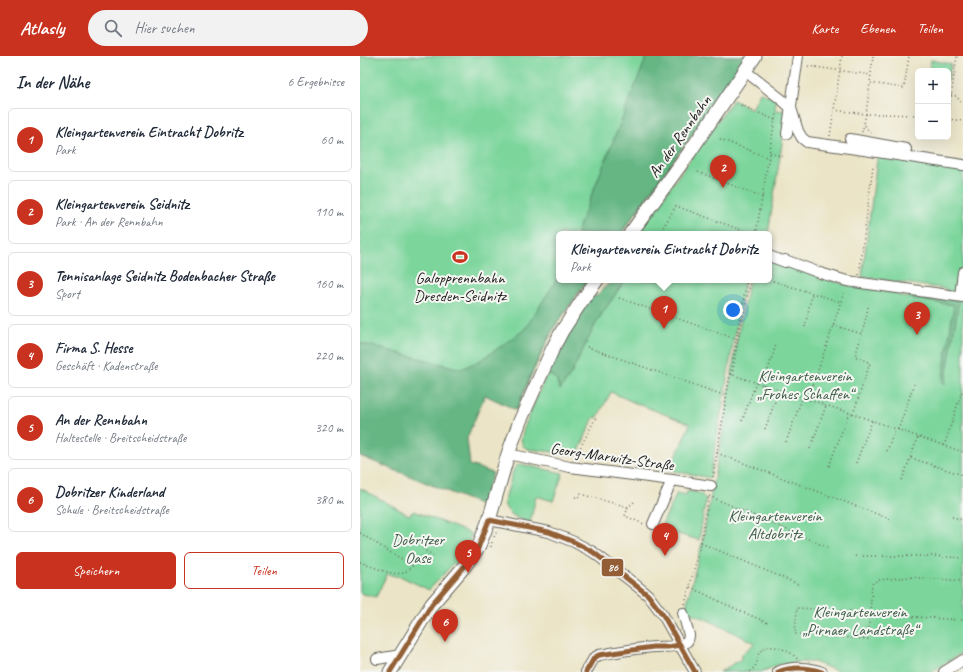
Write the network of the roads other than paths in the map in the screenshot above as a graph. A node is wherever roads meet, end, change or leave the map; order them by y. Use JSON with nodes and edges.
{"nodes":[{"id":1,"x":755,"y":56,"type":"edge"},
{"id":2,"x":798,"y":56,"type":"edge"},
{"id":3,"x":745,"y":71,"type":"junction"},
{"id":4,"x":791,"y":108,"type":"junction"},
{"id":5,"x":787,"y":134,"type":"dead end"},
{"id":6,"x":850,"y":140,"type":"dead end"},
{"id":7,"x":963,"y":158,"type":"edge"},
{"id":8,"x":963,"y":165,"type":"edge"},
{"id":9,"x":632,"y":231,"type":"edge"},
{"id":10,"x":772,"y":252,"type":"edge"},
{"id":11,"x":963,"y":272,"type":"edge"},
{"id":12,"x":595,"y":283,"type":"edge"},
{"id":13,"x":961,"y":296,"type":"edge"},
{"id":14,"x":508,"y":454,"type":"junction"},
{"id":15,"x":672,"y":480,"type":"junction"},
{"id":16,"x":710,"y":491,"type":"road end"},
{"id":17,"x":653,"y":524,"type":"road end"},
{"id":18,"x":498,"y":526,"type":"junction"},
{"id":19,"x":682,"y":613,"type":"road end"},
{"id":20,"x":680,"y":645,"type":"junction"},
{"id":21,"x":401,"y":655,"type":"junction"},
{"id":22,"x":377,"y":659,"type":"dead end"},
{"id":23,"x":963,"y":660,"type":"edge"},
{"id":24,"x":390,"y":672,"type":"edge"},
{"id":25,"x":586,"y":672,"type":"edge"},
{"id":26,"x":695,"y":672,"type":"edge"},
{"id":27,"x":778,"y":672,"type":"edge"},
{"id":28,"x":822,"y":672,"type":"edge"},
{"id":29,"x":944,"y":672,"type":"edge"}],
"edges":[{"from":1,"to":3,"type":"main road","name":"An der Rennbahn"},
{"from":2,"to":4,"type":"street"},
{"from":3,"to":4,"type":"street"},
{"from":3,"to":9,"type":"main road","name":"An der Rennbahn"},
{"from":4,"to":5,"type":"street"},
{"from":4,"to":8,"type":"street"},
{"from":6,"to":7,"type":"street"},
{"from":10,"to":13,"type":"street"},
{"from":11,"to":13,"type":"street"},
{"from":12,"to":14,"type":"main road"},
{"from":14,"to":15,"type":"street","name":"Georg-Marwitz-Straße"},
{"from":14,"to":18,"type":"main road"},
{"from":15,"to":16,"type":"street","name":"Georg-Marwitz-Straße"},
{"from":15,"to":17,"type":"street"},
{"from":18,"to":20,"type":"street"},
{"from":18,"to":21,"type":"main road"},
{"from":19,"to":20,"type":"street"},
{"from":20,"to":25,"type":"street"},
{"from":20,"to":26,"type":"street"},
{"from":21,"to":22,"type":"street"},
{"from":21,"to":24,"type":"main road"},
{"from":23,"to":29,"type":"street"},
{"from":27,"to":28,"type":"street"}]}
